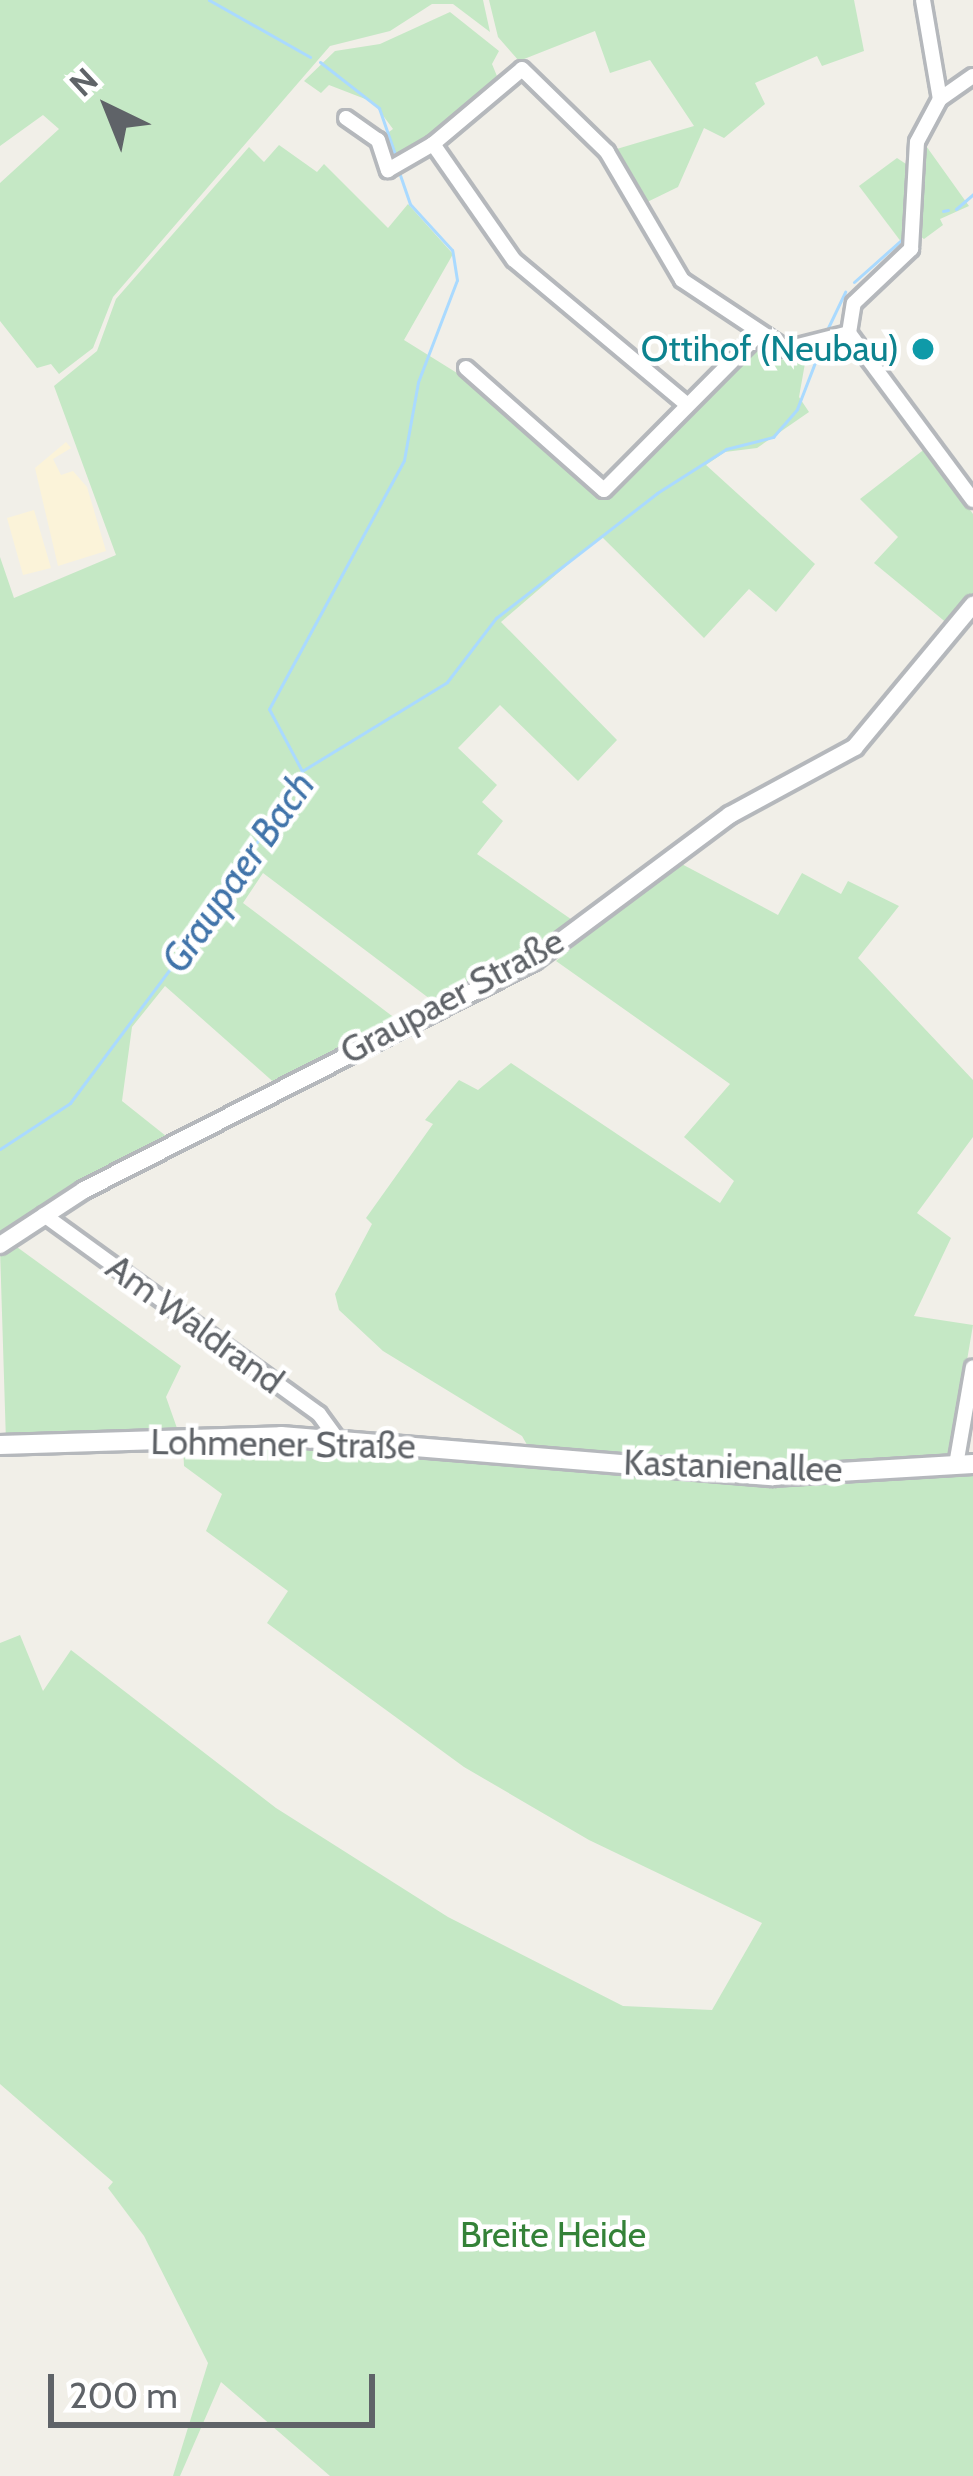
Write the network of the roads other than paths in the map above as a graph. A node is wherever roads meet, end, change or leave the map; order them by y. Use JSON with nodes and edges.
{"nodes":[{"id":1,"x":923,"y":0,"type":"edge"},
{"id":2,"x":973,"y":76,"type":"edge"},
{"id":3,"x":940,"y":99,"type":"junction"},
{"id":4,"x":346,"y":118,"type":"dead end"},
{"id":5,"x":433,"y":144,"type":"junction"},
{"id":6,"x":849,"y":333,"type":"junction"},
{"id":7,"x":757,"y":336,"type":"junction"},
{"id":8,"x":466,"y":368,"type":"dead end"},
{"id":9,"x":686,"y":404,"type":"junction"},
{"id":10,"x":973,"y":500,"type":"edge"},
{"id":11,"x":973,"y":605,"type":"edge"},
{"id":12,"x":44,"y":1215,"type":"junction"},
{"id":13,"x":0,"y":1246,"type":"edge"},
{"id":14,"x":973,"y":1367,"type":"edge"},
{"id":15,"x":338,"y":1439,"type":"junction"},
{"id":16,"x":0,"y":1445,"type":"edge"},
{"id":17,"x":566,"y":1457,"type":"joint"},
{"id":18,"x":964,"y":1464,"type":"edge"}],
"edges":[{"from":1,"to":3,"type":"street"},
{"from":2,"to":3,"type":"street"},
{"from":3,"to":6,"type":"street"},
{"from":4,"to":5,"type":"street"},
{"from":5,"to":7,"type":"street"},
{"from":5,"to":9,"type":"street"},
{"from":6,"to":7,"type":"street"},
{"from":6,"to":10,"type":"street"},
{"from":7,"to":9,"type":"street"},
{"from":8,"to":9,"type":"street"},
{"from":11,"to":12,"type":"street","name":"Graupaer Straße"},
{"from":12,"to":13,"type":"street","name":"Graupaer Straße"},
{"from":12,"to":15,"type":"street","name":"Am Waldrand"},
{"from":14,"to":18,"type":"street"},
{"from":15,"to":16,"type":"main road","name":"Lohmener Straße"},
{"from":15,"to":17,"type":"main road","name":"Lohmener Straße"},
{"from":17,"to":18,"type":"main road","name":"Kastanienallee"}]}
